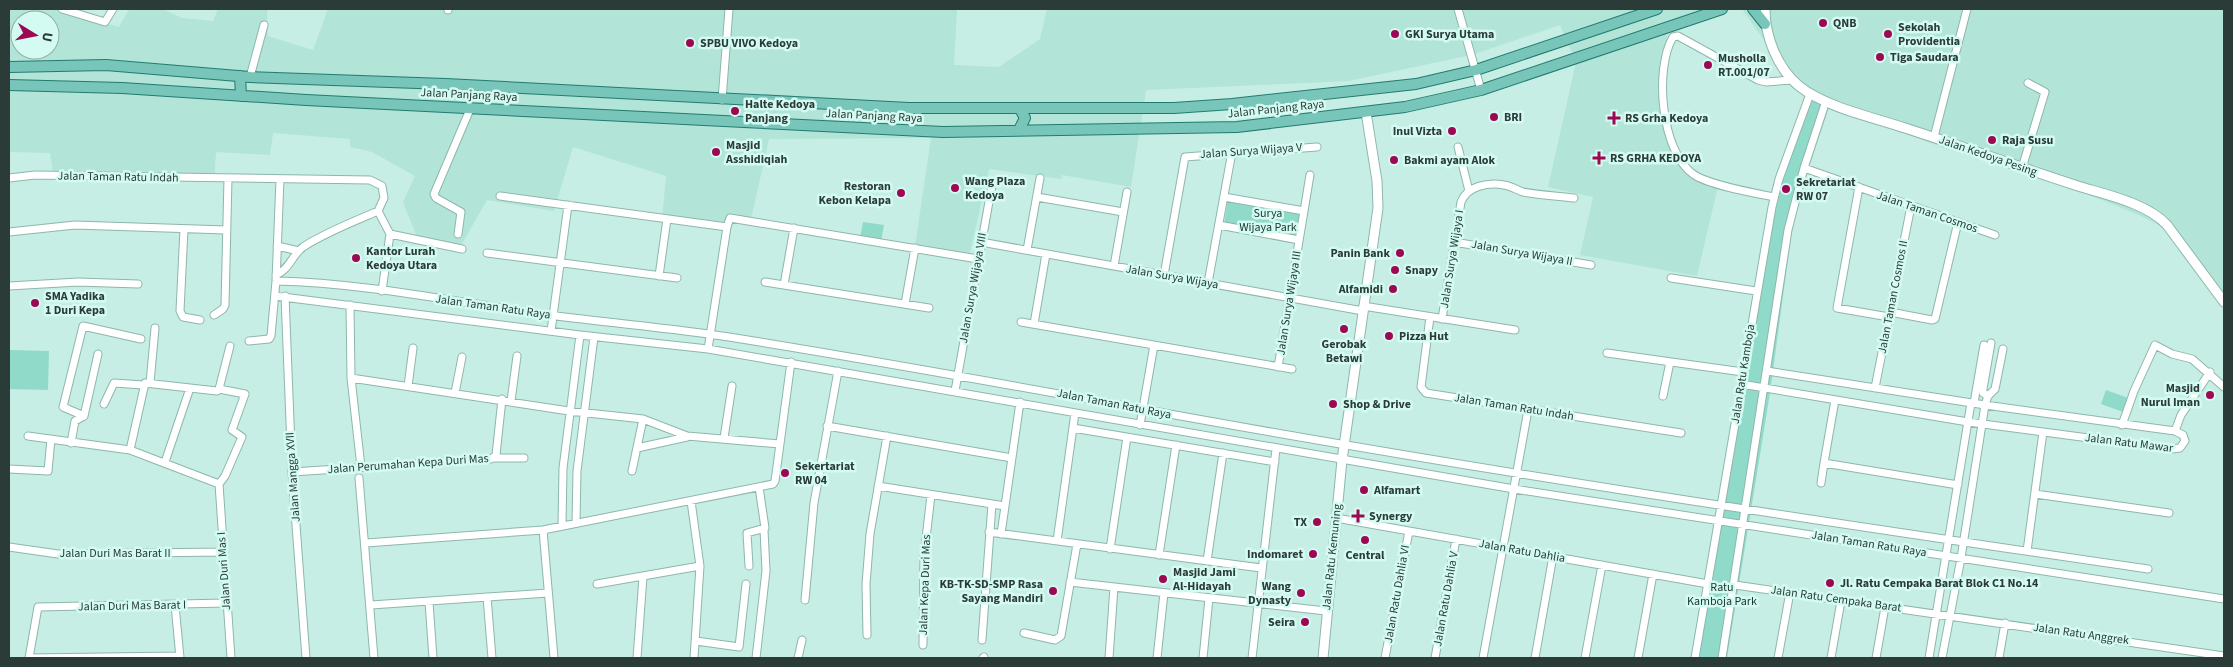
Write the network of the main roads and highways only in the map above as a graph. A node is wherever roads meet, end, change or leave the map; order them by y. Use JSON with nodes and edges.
{"nodes":[{"id":1,"x":1657,"y":9,"type":"edge"},
{"id":2,"x":1722,"y":9,"type":"edge"},
{"id":3,"x":1753,"y":9,"type":"edge"},
{"id":4,"x":1765,"y":24,"type":"road end"},
{"id":5,"x":9,"y":67,"type":"edge"},
{"id":6,"x":218,"y":74,"type":"junction"},
{"id":7,"x":245,"y":76,"type":"junction"},
{"id":8,"x":9,"y":85,"type":"edge"},
{"id":9,"x":217,"y":94,"type":"junction"},
{"id":10,"x":241,"y":96,"type":"junction"},
{"id":11,"x":1046,"y":109,"type":"junction"},
{"id":12,"x":1020,"y":110,"type":"junction"},
{"id":13,"x":1044,"y":129,"type":"junction"},
{"id":14,"x":1019,"y":130,"type":"junction"}],
"edges":[{"from":1,"to":11,"type":"main road","name":"Jalan Panjang Raya"},
{"from":2,"to":13,"type":"main road","name":"Jalan Panjang Raya"},
{"from":3,"to":4,"type":"main road"},
{"from":5,"to":6,"type":"main road","name":"Jalan Panjang Raya"},
{"from":6,"to":7,"type":"main road","name":"Jalan Panjang Raya"},
{"from":6,"to":9,"type":"main road"},
{"from":7,"to":10,"type":"main road"},
{"from":7,"to":12,"type":"main road","name":"Jalan Panjang Raya"},
{"from":8,"to":9,"type":"main road","name":"Jalan Panjang Raya"},
{"from":9,"to":10,"type":"main road","name":"Jalan Panjang Raya"},
{"from":10,"to":14,"type":"main road","name":"Jalan Panjang Raya"},
{"from":11,"to":12,"type":"main road","name":"Jalan Panjang Raya"},
{"from":11,"to":13,"type":"main road"},
{"from":12,"to":14,"type":"main road"},
{"from":13,"to":14,"type":"main road","name":"Jalan Panjang Raya"}]}
